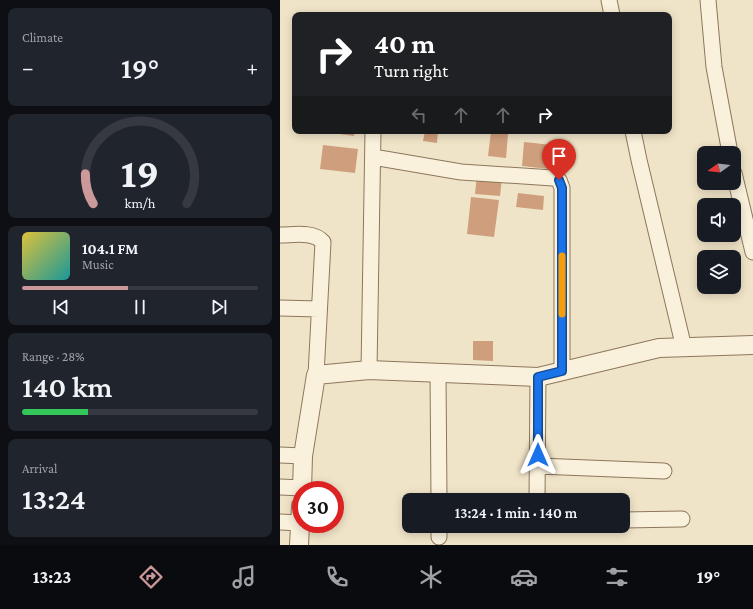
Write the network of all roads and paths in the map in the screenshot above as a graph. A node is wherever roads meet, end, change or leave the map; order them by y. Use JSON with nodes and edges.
{"nodes":[{"id":1,"x":609,"y":0,"type":"edge"},
{"id":2,"x":708,"y":0,"type":"edge"},
{"id":3,"x":611,"y":12,"type":"edge"},
{"id":4,"x":373,"y":134,"type":"edge"},
{"id":5,"x":634,"y":134,"type":"edge"},
{"id":6,"x":729,"y":146,"type":"edge"},
{"id":7,"x":373,"y":157,"type":"junction"},
{"id":8,"x":738,"y":190,"type":"edge"},
{"id":9,"x":280,"y":235,"type":"edge"},
{"id":10,"x":753,"y":252,"type":"edge"},
{"id":11,"x":280,"y":308,"type":"edge"},
{"id":12,"x":319,"y":309,"type":"junction"},
{"id":13,"x":753,"y":346,"type":"edge"},
{"id":14,"x":684,"y":348,"type":"junction"},
{"id":15,"x":369,"y":370,"type":"junction"},
{"id":16,"x":562,"y":371,"type":"junction"},
{"id":17,"x":438,"y":373,"type":"junction"},
{"id":18,"x":316,"y":376,"type":"junction"},
{"id":19,"x":538,"y":377,"type":"junction"},
{"id":20,"x":280,"y":455,"type":"edge"},
{"id":21,"x":303,"y":456,"type":"junction"},
{"id":22,"x":538,"y":466,"type":"junction"},
{"id":23,"x":664,"y":471,"type":"dead end"},
{"id":24,"x":302,"y":481,"type":"edge"},
{"id":25,"x":280,"y":487,"type":"edge"},
{"id":26,"x":292,"y":488,"type":"edge"},
{"id":27,"x":439,"y":493,"type":"edge"},
{"id":28,"x":537,"y":493,"type":"edge"},
{"id":29,"x":292,"y":517,"type":"edge"},
{"id":30,"x":630,"y":520,"type":"edge"},
{"id":31,"x":682,"y":520,"type":"dead end"},
{"id":32,"x":280,"y":522,"type":"edge"},
{"id":33,"x":300,"y":533,"type":"edge"},
{"id":34,"x":299,"y":545,"type":"edge"}],
"edges":[{"from":1,"to":3,"type":"street"},
{"from":2,"to":6,"type":"street"},
{"from":4,"to":7,"type":"street"},
{"from":5,"to":14,"type":"street"},
{"from":7,"to":15,"type":"street"},
{"from":7,"to":16,"type":"street"},
{"from":8,"to":10,"type":"street"},
{"from":9,"to":12,"type":"street"},
{"from":11,"to":12,"type":"street"},
{"from":12,"to":18,"type":"street"},
{"from":13,"to":14,"type":"street"},
{"from":14,"to":16,"type":"street"},
{"from":15,"to":17,"type":"street"},
{"from":15,"to":18,"type":"street"},
{"from":16,"to":19,"type":"street"},
{"from":17,"to":19,"type":"street"},
{"from":17,"to":27,"type":"street"},
{"from":18,"to":21,"type":"street"},
{"from":19,"to":22,"type":"street"},
{"from":20,"to":21,"type":"street"},
{"from":21,"to":24,"type":"street"},
{"from":22,"to":23,"type":"street"},
{"from":22,"to":28,"type":"street"},
{"from":25,"to":26,"type":"street"},
{"from":29,"to":32,"type":"street"},
{"from":30,"to":31,"type":"street"},
{"from":33,"to":34,"type":"street"}]}
